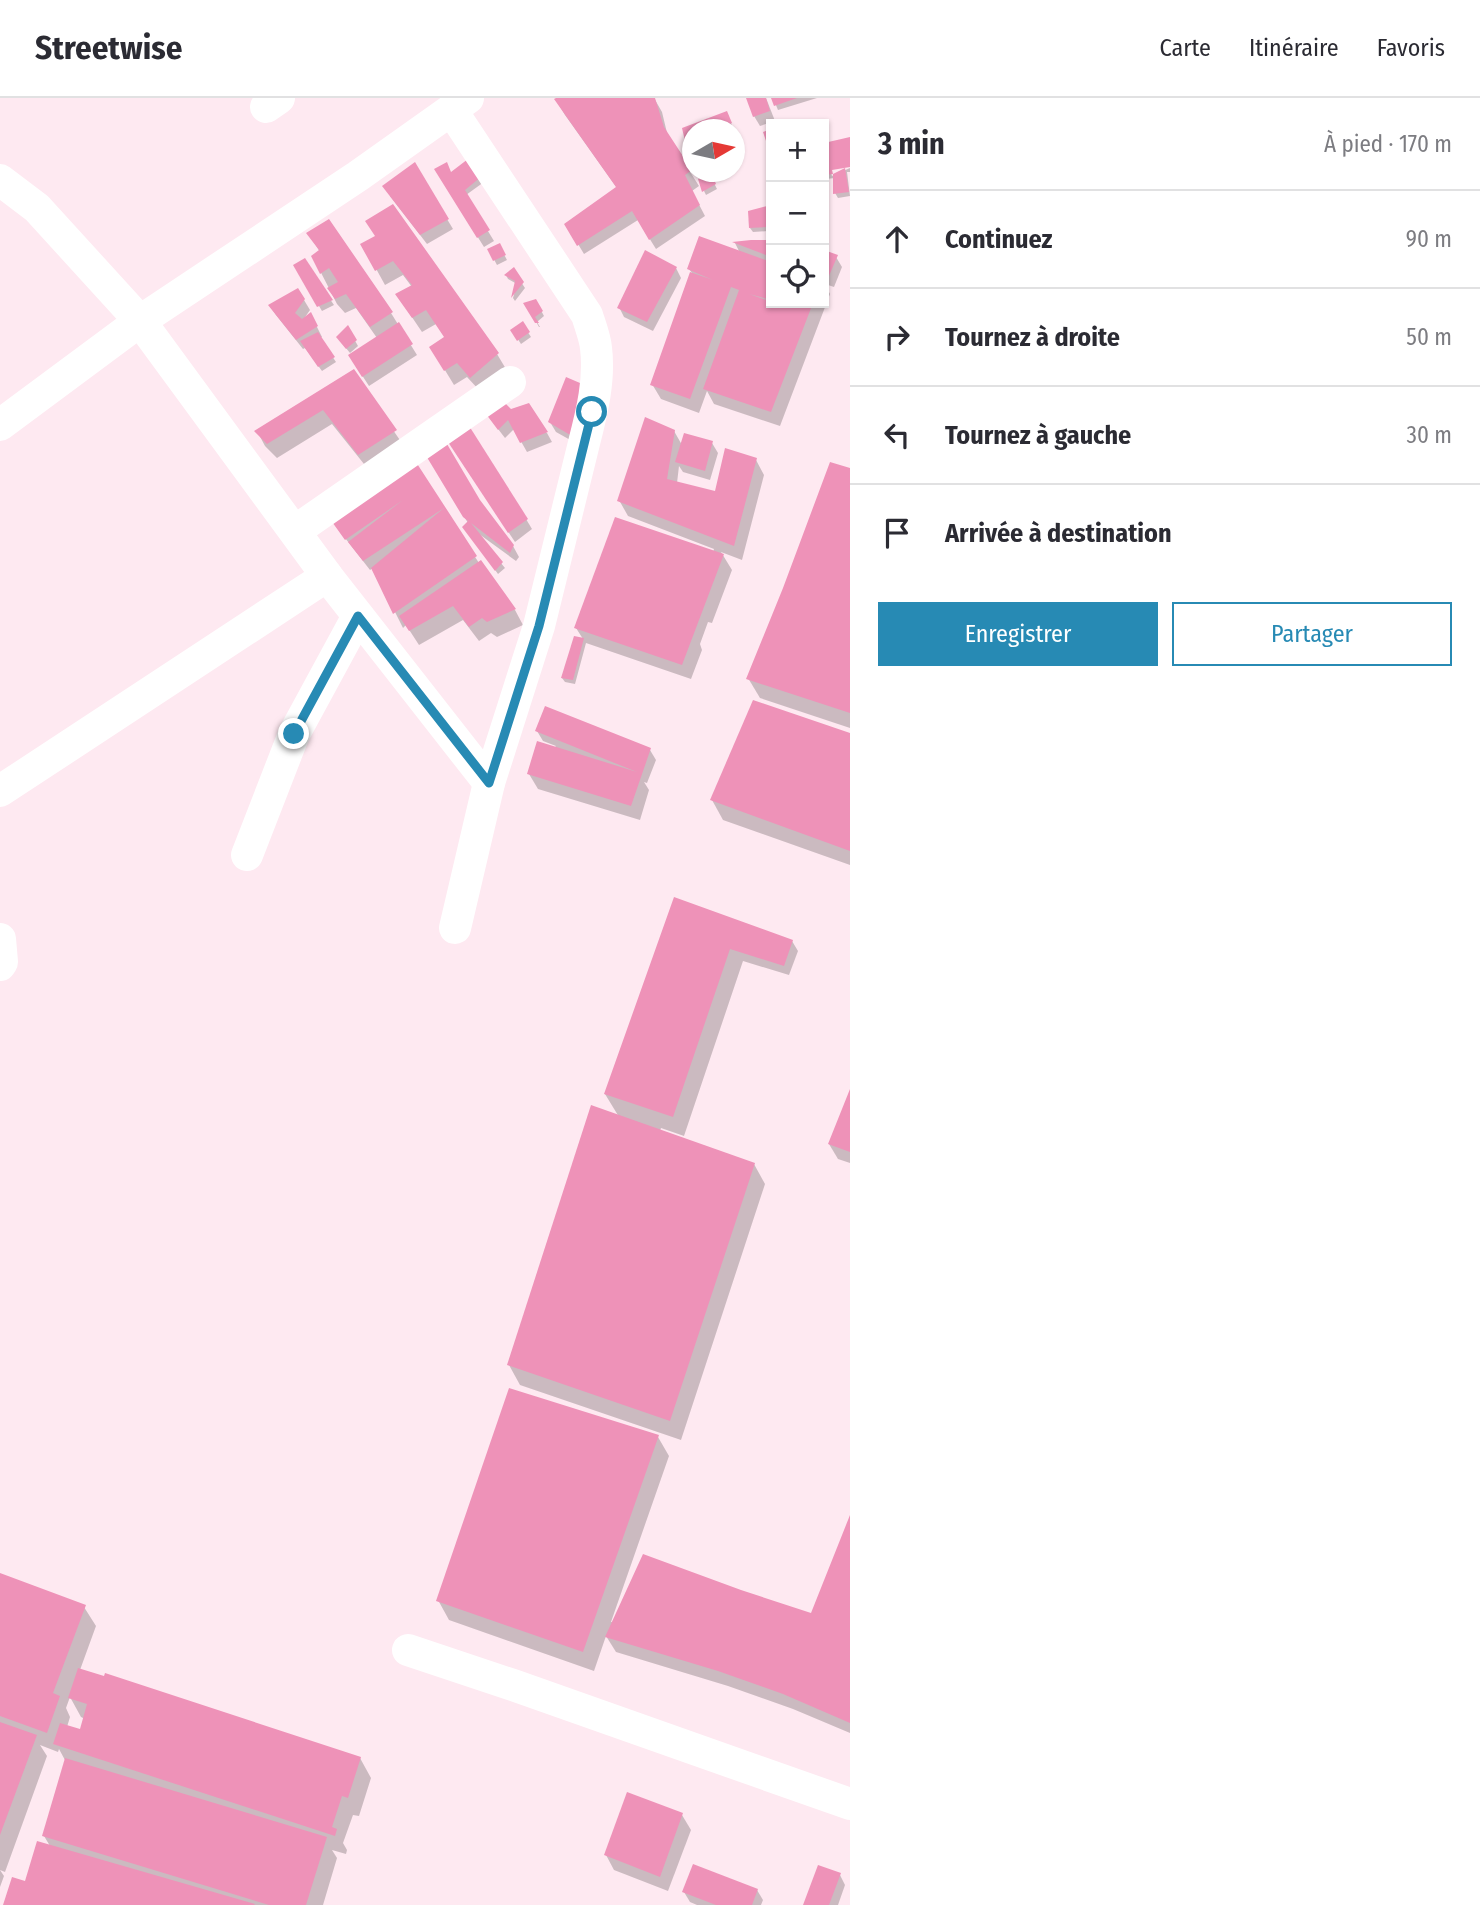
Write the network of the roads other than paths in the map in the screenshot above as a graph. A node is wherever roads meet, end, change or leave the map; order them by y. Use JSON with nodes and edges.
{"nodes":[{"id":1,"x":460,"y":104,"type":"edge"},
{"id":2,"x":0,"y":180,"type":"edge"},
{"id":3,"x":140,"y":321,"type":"junction"},
{"id":4,"x":510,"y":382,"type":"dead end"},
{"id":5,"x":0,"y":425,"type":"edge"},
{"id":6,"x":295,"y":531,"type":"junction"},
{"id":7,"x":327,"y":576,"type":"junction"},
{"id":8,"x":358,"y":616,"type":"junction"},
{"id":9,"x":489,"y":783,"type":"junction"},
{"id":10,"x":0,"y":791,"type":"edge"},
{"id":11,"x":247,"y":855,"type":"dead end"},
{"id":12,"x":455,"y":928,"type":"dead end"},
{"id":13,"x":0,"y":939,"type":"edge"},
{"id":14,"x":0,"y":965,"type":"edge"},
{"id":15,"x":408,"y":1650,"type":"dead end"},
{"id":16,"x":850,"y":1804,"type":"edge"}],
"edges":[{"from":1,"to":3,"type":"street"},
{"from":1,"to":9,"type":"street"},
{"from":2,"to":3,"type":"street"},
{"from":3,"to":5,"type":"street"},
{"from":3,"to":6,"type":"street"},
{"from":4,"to":6,"type":"street"},
{"from":6,"to":7,"type":"street"},
{"from":7,"to":8,"type":"street"},
{"from":7,"to":10,"type":"street"},
{"from":8,"to":9,"type":"street"},
{"from":8,"to":11,"type":"street"},
{"from":9,"to":12,"type":"street"},
{"from":13,"to":14,"type":"street"},
{"from":15,"to":16,"type":"street"}]}
